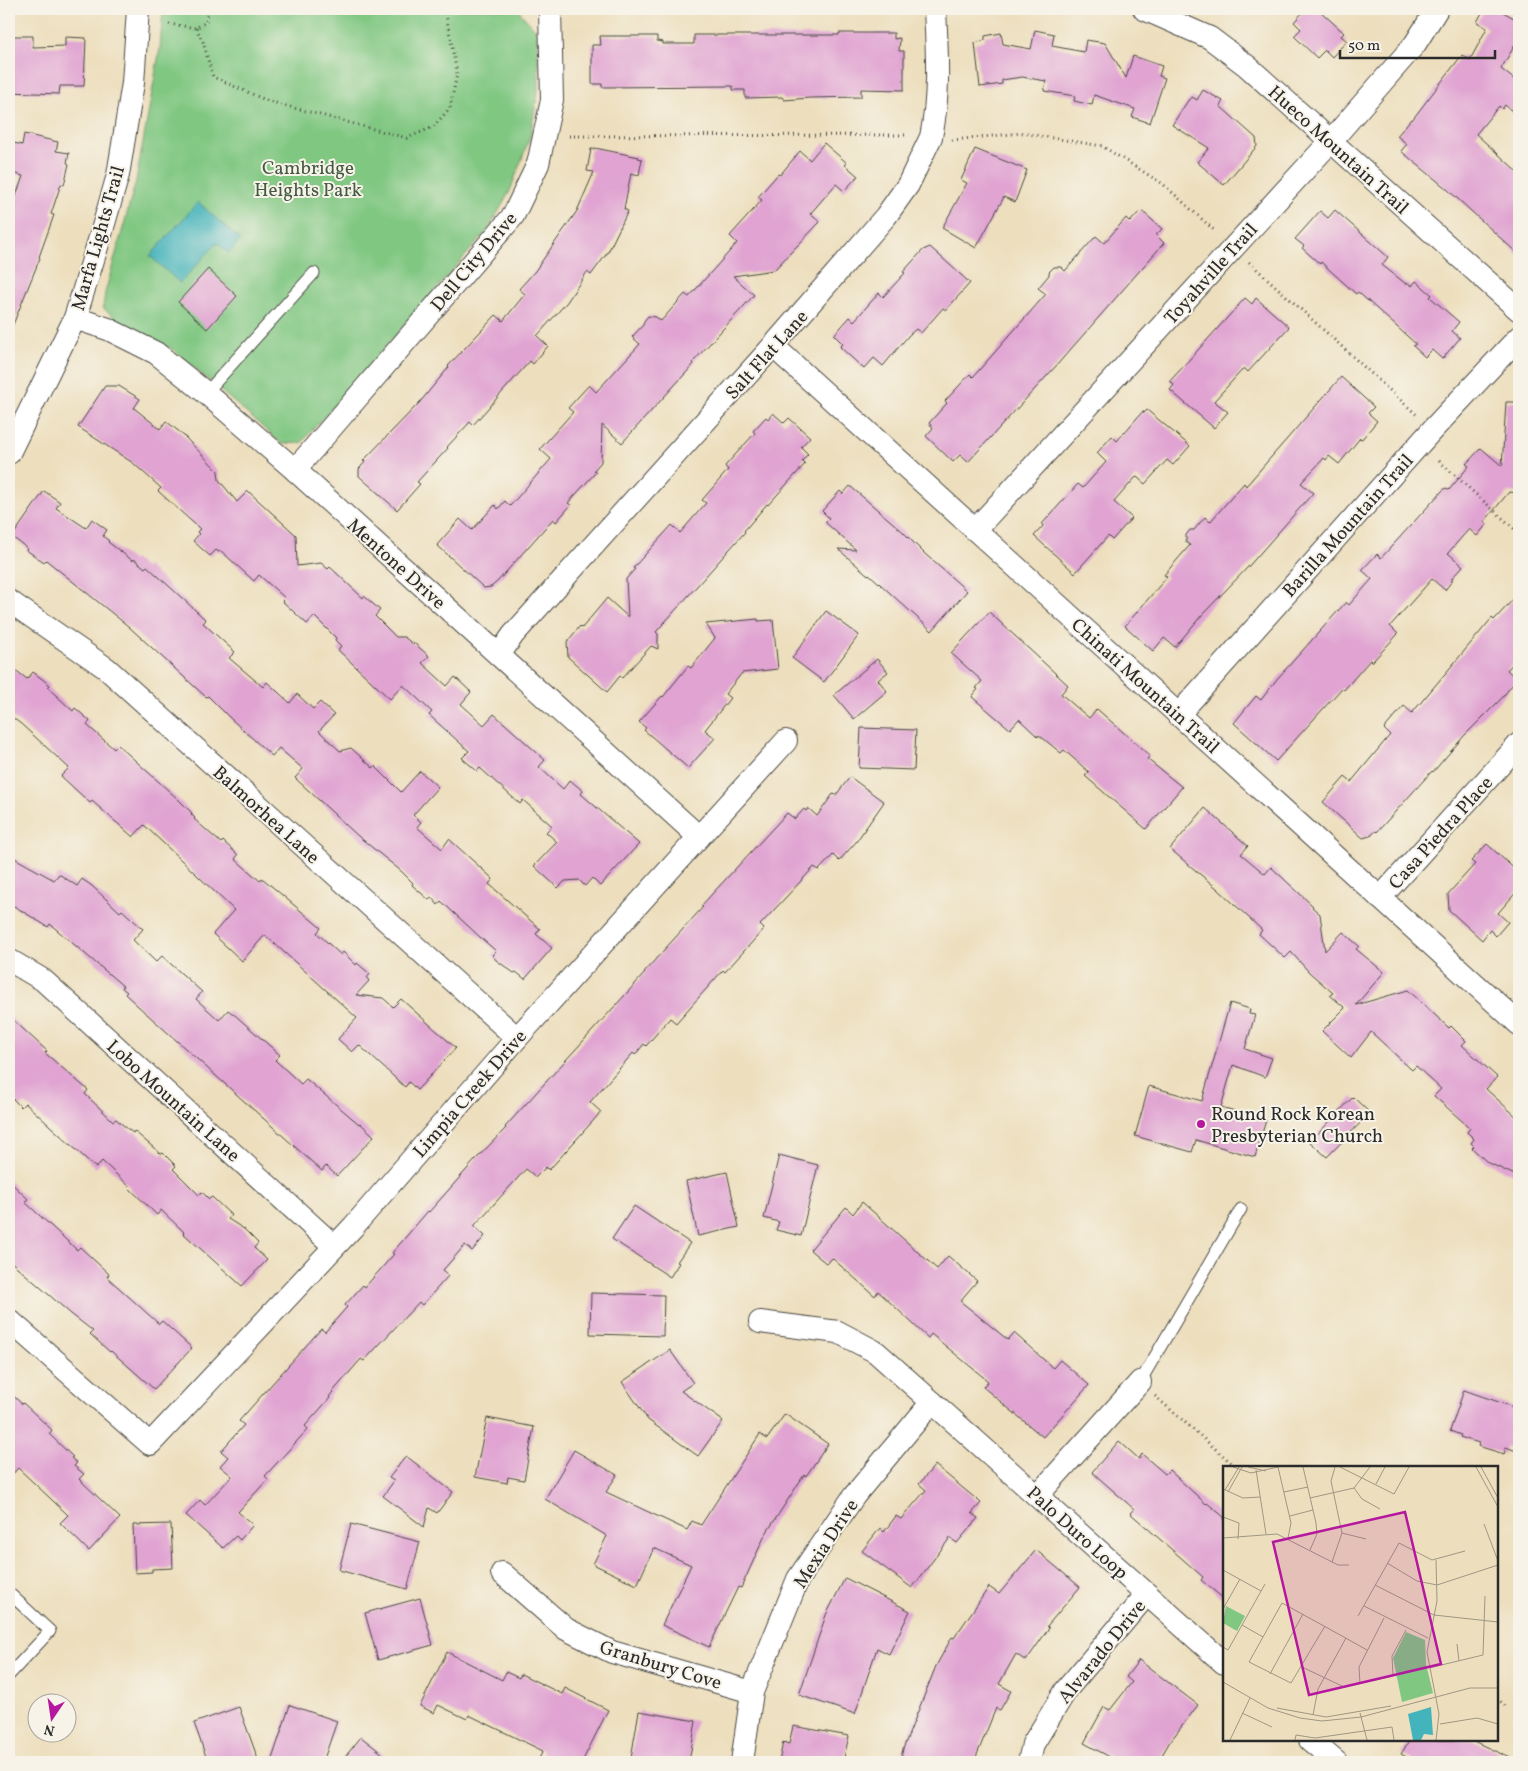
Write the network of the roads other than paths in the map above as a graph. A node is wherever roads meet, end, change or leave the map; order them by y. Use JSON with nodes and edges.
{"nodes":[{"id":1,"x":138,"y":9,"type":"edge"},
{"id":2,"x":550,"y":9,"type":"edge"},
{"id":3,"x":935,"y":9,"type":"edge"},
{"id":4,"x":1144,"y":9,"type":"edge"},
{"id":5,"x":1437,"y":9,"type":"edge"},
{"id":6,"x":1330,"y":142,"type":"junction"},
{"id":7,"x":314,"y":272,"type":"dead end"},
{"id":8,"x":1519,"y":310,"type":"edge"},
{"id":9,"x":75,"y":318,"type":"junction"},
{"id":10,"x":1519,"y":338,"type":"edge"},
{"id":11,"x":773,"y":346,"type":"junction"},
{"id":12,"x":206,"y":393,"type":"junction"},
{"id":13,"x":9,"y":453,"type":"edge"},
{"id":14,"x":295,"y":470,"type":"junction"},
{"id":15,"x":975,"y":530,"type":"junction"},
{"id":16,"x":9,"y":602,"type":"edge"},
{"id":17,"x":499,"y":655,"type":"junction"},
{"id":18,"x":1178,"y":715,"type":"junction"},
{"id":19,"x":786,"y":741,"type":"dead end"},
{"id":20,"x":1519,"y":744,"type":"edge"},
{"id":21,"x":699,"y":837,"type":"junction"},
{"id":22,"x":1380,"y":898,"type":"junction"},
{"id":23,"x":9,"y":960,"type":"edge"},
{"id":24,"x":1519,"y":1024,"type":"edge"},
{"id":25,"x":517,"y":1038,"type":"junction"},
{"id":26,"x":1241,"y":1209,"type":"dead end"},
{"id":27,"x":334,"y":1246,"type":"junction"},
{"id":28,"x":9,"y":1320,"type":"edge"},
{"id":29,"x":760,"y":1322,"type":"dead end"},
{"id":30,"x":1140,"y":1382,"type":"joint"},
{"id":31,"x":932,"y":1402,"type":"junction"},
{"id":32,"x":1038,"y":1495,"type":"junction"},
{"id":33,"x":502,"y":1573,"type":"dead end"},
{"id":34,"x":9,"y":1593,"type":"edge"},
{"id":35,"x":1147,"y":1594,"type":"junction"},
{"id":36,"x":1223,"y":1662,"type":"edge"},
{"id":37,"x":9,"y":1675,"type":"edge"},
{"id":38,"x":752,"y":1692,"type":"junction"},
{"id":39,"x":1311,"y":1741,"type":"edge"},
{"id":40,"x":742,"y":1762,"type":"edge"},
{"id":41,"x":1029,"y":1762,"type":"edge"},
{"id":42,"x":1336,"y":1762,"type":"edge"}],
"edges":[{"from":1,"to":9,"type":"street","name":"Marfa Lights Trail"},
{"from":2,"to":14,"type":"street","name":"Dell City Drive"},
{"from":3,"to":11,"type":"street","name":"Salt Flat Lane"},
{"from":4,"to":6,"type":"street","name":"Hueco Mountain Trail"},
{"from":5,"to":6,"type":"street","name":"Toyahville Trail"},
{"from":6,"to":8,"type":"street","name":"Hueco Mountain Trail"},
{"from":6,"to":15,"type":"street","name":"Toyahville Trail"},
{"from":7,"to":12,"type":"lane"},
{"from":9,"to":12,"type":"street","name":"Mentone Drive"},
{"from":9,"to":13,"type":"street","name":"Marfa Lights Trail"},
{"from":10,"to":18,"type":"street","name":"Barilla Mountain Trail"},
{"from":11,"to":15,"type":"street","name":"Chinati Mountain Trail"},
{"from":11,"to":17,"type":"street","name":"Salt Flat Lane"},
{"from":12,"to":14,"type":"street","name":"Mentone Drive"},
{"from":14,"to":17,"type":"street","name":"Mentone Drive"},
{"from":15,"to":18,"type":"street","name":"Chinati Mountain Trail"},
{"from":16,"to":25,"type":"street","name":"Balmorhea Lane"},
{"from":17,"to":21,"type":"street","name":"Mentone Drive"},
{"from":18,"to":22,"type":"street","name":"Chinati Mountain Trail"},
{"from":19,"to":21,"type":"street","name":"Limpia Creek Drive"},
{"from":20,"to":22,"type":"street","name":"Casa Piedra Place"},
{"from":21,"to":25,"type":"street","name":"Limpia Creek Drive"},
{"from":22,"to":24,"type":"street","name":"Chinati Mountain Trail"},
{"from":23,"to":27,"type":"street","name":"Lobo Mountain Lane"},
{"from":25,"to":27,"type":"street","name":"Limpia Creek Drive"},
{"from":26,"to":30,"type":"lane"},
{"from":27,"to":28,"type":"street","name":"Limpia Creek Drive"},
{"from":29,"to":31,"type":"street","name":"Palo Duro Loop"},
{"from":30,"to":32,"type":"street"},
{"from":31,"to":32,"type":"street","name":"Palo Duro Loop"},
{"from":31,"to":38,"type":"street","name":"Mexia Drive"},
{"from":32,"to":35,"type":"street","name":"Palo Duro Loop"},
{"from":33,"to":38,"type":"street","name":"Granbury Cove"},
{"from":34,"to":37,"type":"lane"},
{"from":35,"to":36,"type":"street","name":"Palo Duro Loop"},
{"from":35,"to":41,"type":"street","name":"Alvarado Drive"},
{"from":38,"to":40,"type":"street","name":"Mexia Drive"},
{"from":39,"to":42,"type":"street"}]}
